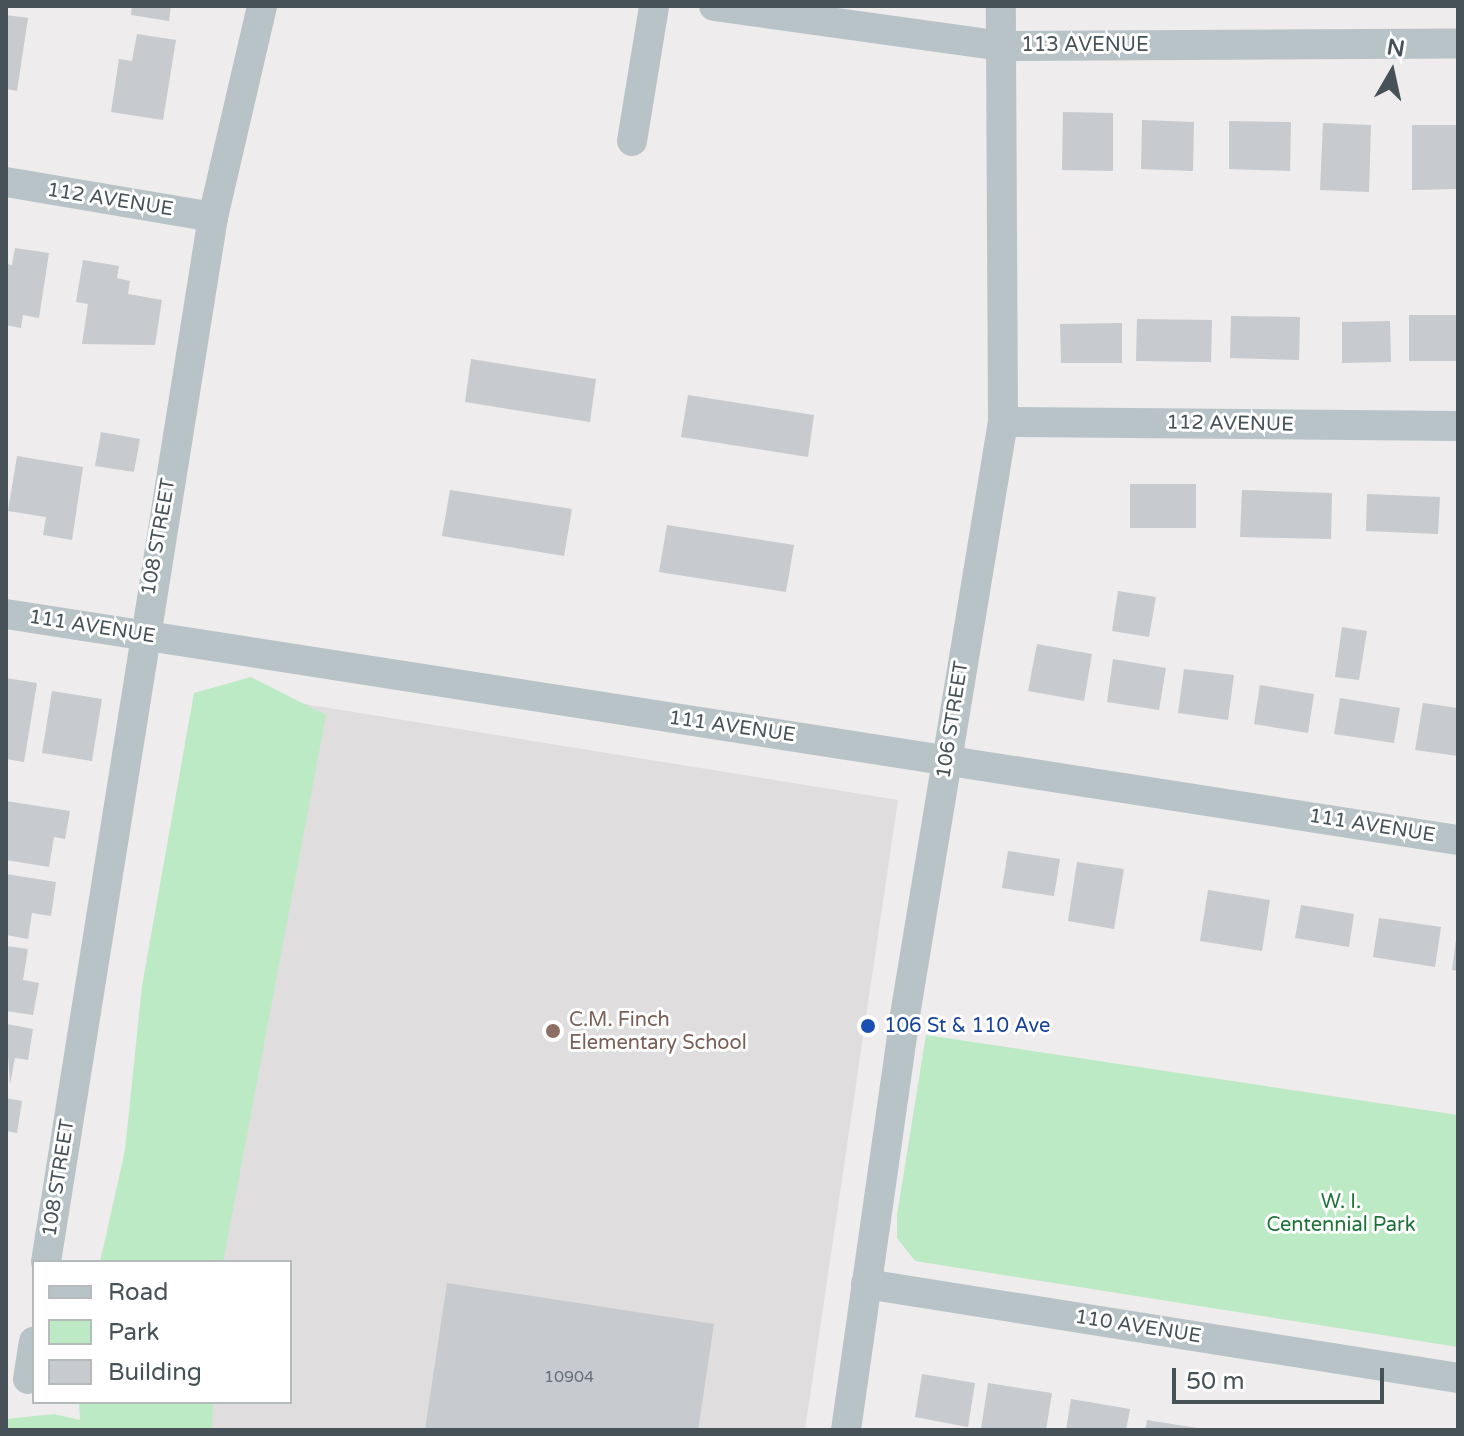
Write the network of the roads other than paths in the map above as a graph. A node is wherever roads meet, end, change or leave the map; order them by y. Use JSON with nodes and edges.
{"nodes":[{"id":1,"x":262,"y":6,"type":"edge"},
{"id":2,"x":654,"y":6,"type":"edge"},
{"id":3,"x":714,"y":6,"type":"edge"},
{"id":4,"x":1001,"y":6,"type":"edge"},
{"id":5,"x":1458,"y":44,"type":"edge"},
{"id":6,"x":1001,"y":46,"type":"junction"},
{"id":7,"x":632,"y":141,"type":"dead end"},
{"id":8,"x":6,"y":182,"type":"edge"},
{"id":9,"x":213,"y":217,"type":"junction"},
{"id":10,"x":1003,"y":422,"type":"junction"},
{"id":11,"x":1458,"y":426,"type":"edge"},
{"id":12,"x":6,"y":614,"type":"edge"},
{"id":13,"x":142,"y":634,"type":"junction"},
{"id":14,"x":947,"y":758,"type":"junction"},
{"id":15,"x":1458,"y":840,"type":"edge"},
{"id":16,"x":46,"y":1260,"type":"edge"},
{"id":17,"x":866,"y":1284,"type":"junction"},
{"id":18,"x":32,"y":1354,"type":"edge"},
{"id":19,"x":1458,"y":1378,"type":"edge"},
{"id":20,"x":28,"y":1379,"type":"dead end"},
{"id":21,"x":846,"y":1430,"type":"edge"}],
"edges":[{"from":1,"to":9,"type":"street","name":"108 STREET"},
{"from":2,"to":7,"type":"street"},
{"from":3,"to":6,"type":"street","name":"113 AVENUE"},
{"from":4,"to":6,"type":"street","name":"106 STREET"},
{"from":5,"to":6,"type":"street","name":"113 AVENUE"},
{"from":6,"to":10,"type":"street","name":"106 STREET"},
{"from":8,"to":9,"type":"street","name":"112 AVENUE"},
{"from":9,"to":13,"type":"street","name":"108 STREET"},
{"from":10,"to":11,"type":"street","name":"112 AVENUE"},
{"from":10,"to":14,"type":"street","name":"106 STREET"},
{"from":12,"to":13,"type":"street","name":"111 AVENUE"},
{"from":13,"to":14,"type":"street","name":"111 AVENUE"},
{"from":13,"to":16,"type":"street","name":"108 STREET"},
{"from":14,"to":15,"type":"street","name":"111 AVENUE"},
{"from":14,"to":17,"type":"street","name":"106 STREET"},
{"from":17,"to":19,"type":"street","name":"110 AVENUE"},
{"from":17,"to":21,"type":"street","name":"106 STREET"},
{"from":18,"to":20,"type":"street"}]}
